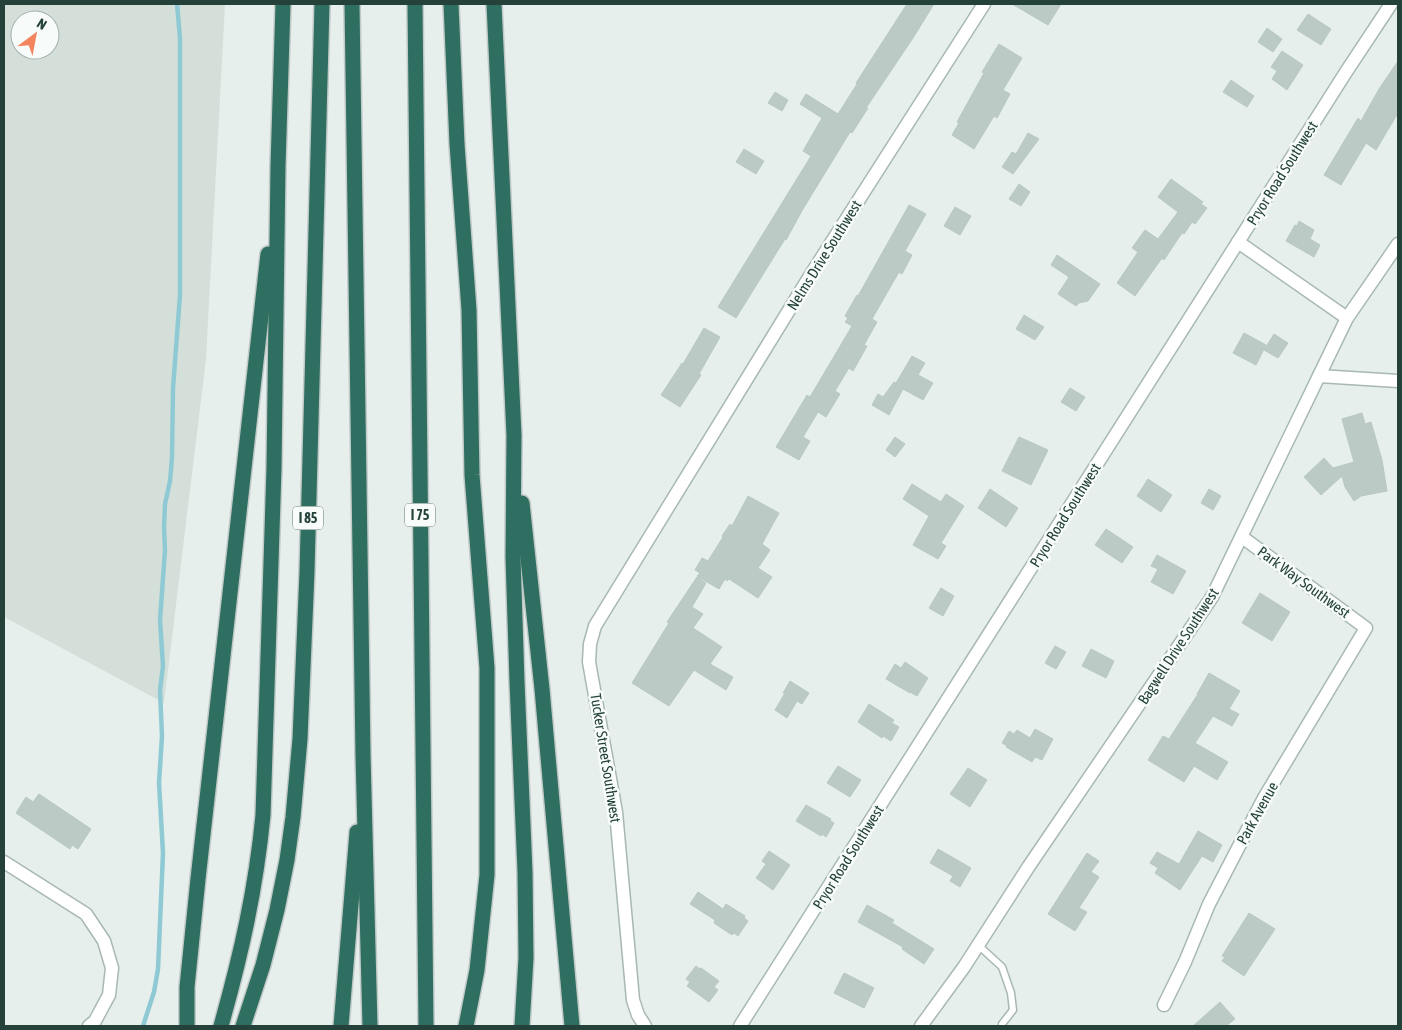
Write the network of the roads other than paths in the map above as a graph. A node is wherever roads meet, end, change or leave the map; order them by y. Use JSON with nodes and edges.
{"nodes":[{"id":1,"x":284,"y":4,"type":"edge"},
{"id":2,"x":322,"y":4,"type":"edge"},
{"id":3,"x":352,"y":4,"type":"edge"},
{"id":4,"x":415,"y":4,"type":"edge"},
{"id":5,"x":451,"y":4,"type":"edge"},
{"id":6,"x":494,"y":4,"type":"edge"},
{"id":7,"x":984,"y":4,"type":"edge"},
{"id":8,"x":1391,"y":4,"type":"edge"},
{"id":9,"x":278,"y":166,"type":"junction"},
{"id":10,"x":1238,"y":242,"type":"junction"},
{"id":11,"x":1398,"y":244,"type":"edge"},
{"id":12,"x":1347,"y":318,"type":"junction"},
{"id":13,"x":1319,"y":376,"type":"junction"},
{"id":14,"x":1398,"y":381,"type":"edge"},
{"id":15,"x":514,"y":435,"type":"junction"},
{"id":16,"x":667,"y":508,"type":"joint"},
{"id":17,"x":1242,"y":537,"type":"junction"},
{"id":18,"x":1366,"y":628,"type":"joint"},
{"id":19,"x":363,"y":756,"type":"junction"},
{"id":20,"x":4,"y":862,"type":"edge"},
{"id":21,"x":978,"y":945,"type":"junction"},
{"id":22,"x":1164,"y":1005,"type":"dead end"},
{"id":23,"x":1002,"y":1024,"type":"dead end"},
{"id":24,"x":88,"y":1026,"type":"edge"},
{"id":25,"x":187,"y":1026,"type":"edge"},
{"id":26,"x":221,"y":1026,"type":"edge"},
{"id":27,"x":243,"y":1026,"type":"edge"},
{"id":28,"x":341,"y":1026,"type":"edge"},
{"id":29,"x":370,"y":1026,"type":"edge"},
{"id":30,"x":426,"y":1026,"type":"edge"},
{"id":31,"x":466,"y":1026,"type":"edge"},
{"id":32,"x":522,"y":1026,"type":"edge"},
{"id":33,"x":572,"y":1026,"type":"edge"},
{"id":34,"x":646,"y":1026,"type":"edge"},
{"id":35,"x":740,"y":1026,"type":"edge"},
{"id":36,"x":921,"y":1026,"type":"edge"}],
"edges":[{"from":1,"to":9,"type":"highway"},
{"from":2,"to":27,"type":"highway","number":"I 85"},
{"from":3,"to":19,"type":"highway"},
{"from":4,"to":30,"type":"highway","number":"I 75"},
{"from":5,"to":31,"type":"highway"},
{"from":6,"to":15,"type":"highway"},
{"from":7,"to":16,"type":"street","name":"Nelms Drive Southwest"},
{"from":8,"to":10,"type":"street","name":"Pryor Road Southwest"},
{"from":9,"to":25,"type":"highway"},
{"from":9,"to":26,"type":"highway"},
{"from":10,"to":12,"type":"street"},
{"from":10,"to":35,"type":"street","name":"Pryor Road Southwest"},
{"from":11,"to":12,"type":"street","name":"Bagwell Drive Southwest"},
{"from":12,"to":13,"type":"street","name":"Bagwell Drive Southwest"},
{"from":13,"to":14,"type":"street"},
{"from":13,"to":17,"type":"street","name":"Bagwell Drive Southwest"},
{"from":15,"to":32,"type":"highway"},
{"from":15,"to":33,"type":"highway"},
{"from":16,"to":34,"type":"street","name":"Tucker Street Southwest"},
{"from":17,"to":18,"type":"street","name":"Park Way Southwest"},
{"from":17,"to":21,"type":"street","name":"Bagwell Drive Southwest"},
{"from":18,"to":22,"type":"street","name":"Park Avenue"},
{"from":19,"to":28,"type":"highway"},
{"from":19,"to":29,"type":"highway"},
{"from":20,"to":24,"type":"street"},
{"from":21,"to":23,"type":"lane"},
{"from":21,"to":36,"type":"street","name":"Bagwell Drive Southwest"}]}
